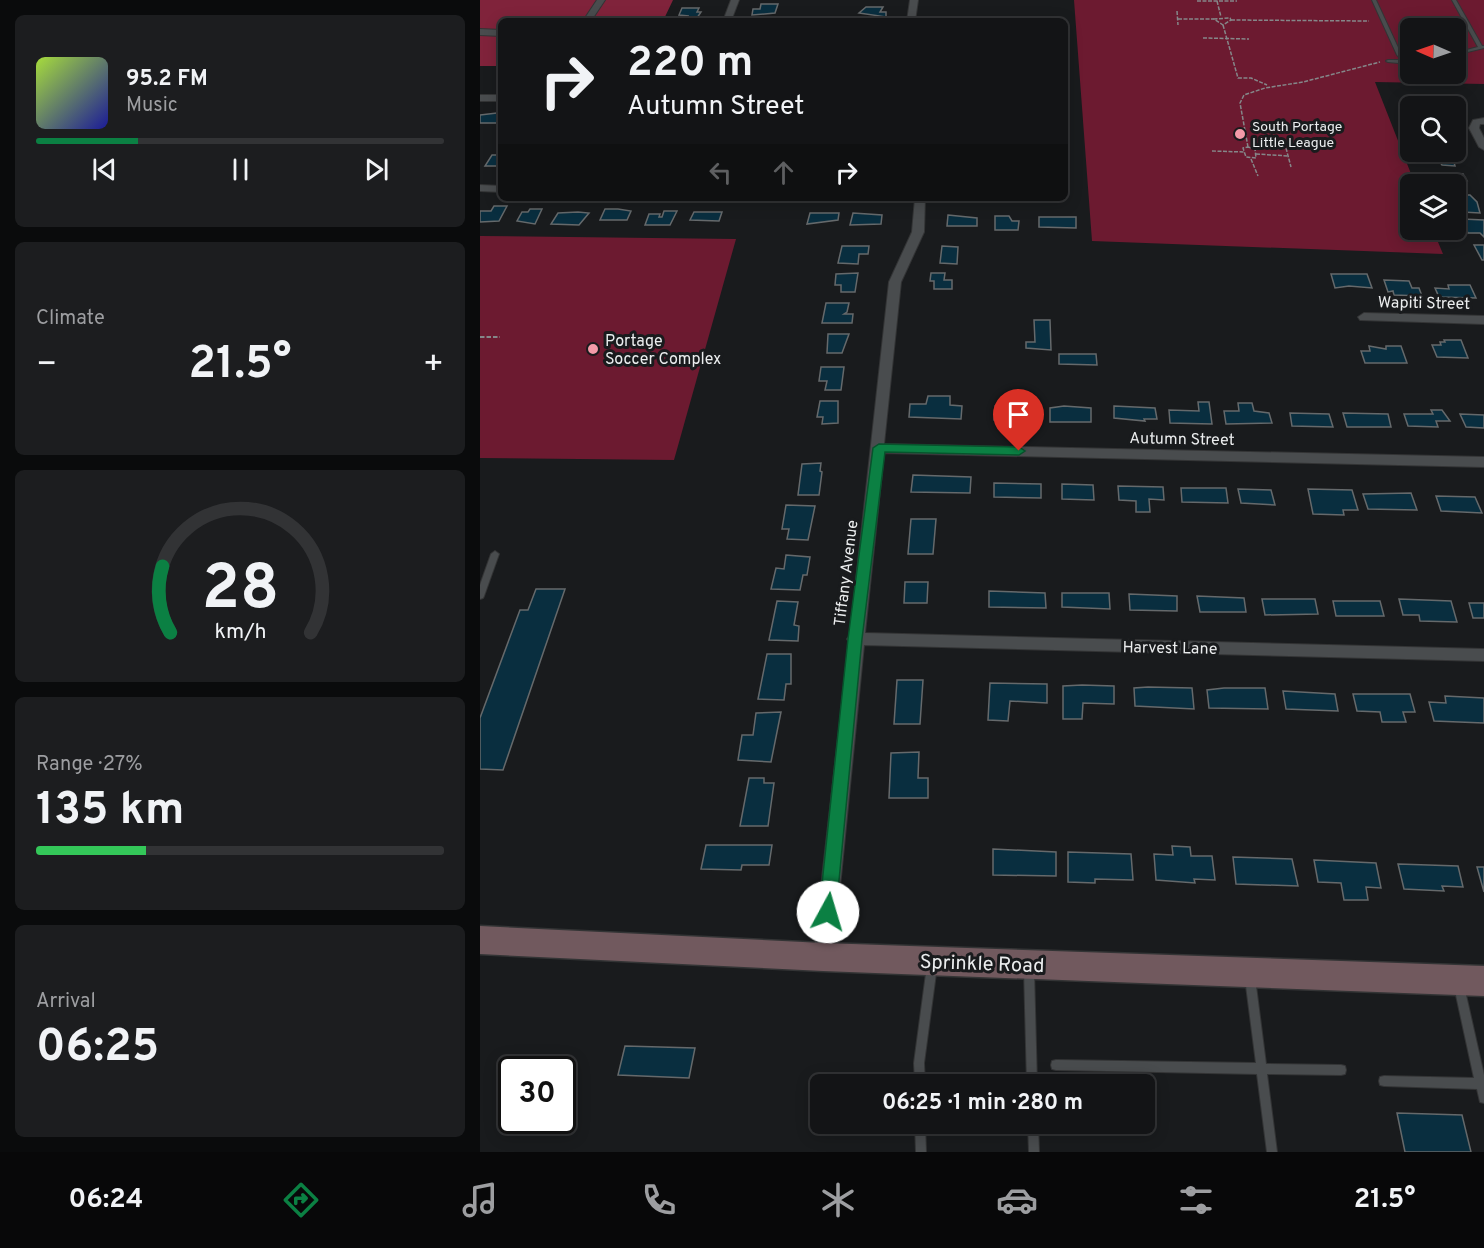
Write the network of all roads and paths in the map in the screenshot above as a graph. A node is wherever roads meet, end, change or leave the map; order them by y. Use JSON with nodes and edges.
{"nodes":[{"id":1,"x":601,"y":0,"type":"edge"},
{"id":2,"x":735,"y":0,"type":"edge"},
{"id":3,"x":914,"y":0,"type":"edge"},
{"id":4,"x":1374,"y":0,"type":"edge"},
{"id":5,"x":1454,"y":0,"type":"edge"},
{"id":6,"x":1197,"y":1,"type":"edge"},
{"id":7,"x":1217,"y":2,"type":"edge"},
{"id":8,"x":1237,"y":2,"type":"edge"},
{"id":9,"x":1177,"y":10,"type":"dead end"},
{"id":10,"x":1221,"y":16,"type":"junction"},
{"id":11,"x":589,"y":18,"type":"edge"},
{"id":12,"x":728,"y":18,"type":"edge"},
{"id":13,"x":911,"y":18,"type":"edge"},
{"id":14,"x":1178,"y":19,"type":"junction"},
{"id":15,"x":1214,"y":19,"type":"junction"},
{"id":16,"x":1231,"y":20,"type":"junction"},
{"id":17,"x":1369,"y":21,"type":"dead end"},
{"id":18,"x":1178,"y":25,"type":"dead end"},
{"id":19,"x":1223,"y":25,"type":"junction"},
{"id":20,"x":480,"y":32,"type":"edge"},
{"id":21,"x":498,"y":33,"type":"edge"},
{"id":22,"x":1203,"y":38,"type":"dead end"},
{"id":23,"x":1226,"y":38,"type":"junction"},
{"id":24,"x":1249,"y":39,"type":"dead end"},
{"id":25,"x":1483,"y":47,"type":"edge"},
{"id":26,"x":1466,"y":51,"type":"edge"},
{"id":27,"x":1400,"y":55,"type":"edge"},
{"id":28,"x":1388,"y":61,"type":"joint"},
{"id":29,"x":1400,"y":62,"type":"edge"},
{"id":30,"x":1269,"y":86,"type":"junction"},
{"id":31,"x":480,"y":98,"type":"edge"},
{"id":32,"x":498,"y":98,"type":"edge"},
{"id":33,"x":1480,"y":121,"type":"edge"},
{"id":34,"x":1248,"y":147,"type":"junction"},
{"id":35,"x":1484,"y":147,"type":"edge"},
{"id":36,"x":1286,"y":148,"type":"dead end"},
{"id":37,"x":1212,"y":151,"type":"dead end"},
{"id":38,"x":1244,"y":152,"type":"junction"},
{"id":39,"x":1256,"y":154,"type":"junction"},
{"id":40,"x":1288,"y":156,"type":"junction"},
{"id":41,"x":1251,"y":159,"type":"junction"},
{"id":42,"x":1291,"y":167,"type":"dead end"},
{"id":43,"x":1258,"y":176,"type":"dead end"},
{"id":44,"x":480,"y":188,"type":"edge"},
{"id":45,"x":498,"y":189,"type":"edge"},
{"id":46,"x":920,"y":201,"type":"edge"},
{"id":47,"x":1364,"y":317,"type":"dead end"},
{"id":48,"x":1484,"y":320,"type":"edge"},
{"id":49,"x":480,"y":337,"type":"edge"},
{"id":50,"x":500,"y":337,"type":"dead end"},
{"id":51,"x":879,"y":448,"type":"junction"},
{"id":52,"x":1484,"y":462,"type":"edge"},
{"id":53,"x":495,"y":554,"type":"dead end"},
{"id":54,"x":480,"y":596,"type":"edge"},
{"id":55,"x":855,"y":639,"type":"junction"},
{"id":56,"x":1484,"y":655,"type":"edge"},
{"id":57,"x":480,"y":940,"type":"edge"},
{"id":58,"x":823,"y":957,"type":"junction"},
{"id":59,"x":932,"y":962,"type":"junction"},
{"id":60,"x":1029,"y":965,"type":"junction"},
{"id":61,"x":1250,"y":973,"type":"junction"},
{"id":62,"x":1471,"y":980,"type":"edge"},
{"id":63,"x":1056,"y":1065,"type":"dead end"},
{"id":64,"x":1262,"y":1069,"type":"junction"},
{"id":65,"x":1341,"y":1070,"type":"dead end"},
{"id":66,"x":920,"y":1074,"type":"edge"},
{"id":67,"x":1032,"y":1074,"type":"edge"},
{"id":68,"x":1384,"y":1081,"type":"dead end"},
{"id":69,"x":1482,"y":1084,"type":"edge"},
{"id":70,"x":1484,"y":1098,"type":"edge"},
{"id":71,"x":920,"y":1134,"type":"edge"},
{"id":72,"x":1033,"y":1134,"type":"edge"},
{"id":73,"x":921,"y":1152,"type":"edge"},
{"id":74,"x":1034,"y":1152,"type":"edge"},
{"id":75,"x":1272,"y":1152,"type":"edge"}],
"edges":[{"from":1,"to":11,"type":"street"},
{"from":2,"to":12,"type":"street"},
{"from":3,"to":13,"type":"street"},
{"from":4,"to":27,"type":"lane"},
{"from":5,"to":25,"type":"lane"},
{"from":6,"to":7,"type":"path"},
{"from":7,"to":8,"type":"path"},
{"from":7,"to":10,"type":"path"},
{"from":9,"to":14,"type":"path"},
{"from":10,"to":15,"type":"path"},
{"from":10,"to":16,"type":"path"},
{"from":14,"to":15,"type":"path"},
{"from":14,"to":18,"type":"path"},
{"from":15,"to":19,"type":"path"},
{"from":16,"to":17,"type":"path"},
{"from":16,"to":19,"type":"path"},
{"from":19,"to":23,"type":"path"},
{"from":20,"to":21,"type":"street"},
{"from":22,"to":23,"type":"path"},
{"from":23,"to":24,"type":"path"},
{"from":23,"to":30,"type":"path"},
{"from":25,"to":26,"type":"lane"},
{"from":28,"to":29,"type":"lane"},
{"from":28,"to":30,"type":"path"},
{"from":30,"to":34,"type":"path"},
{"from":31,"to":32,"type":"street"},
{"from":33,"to":35,"type":"street"},
{"from":34,"to":38,"type":"path"},
{"from":34,"to":39,"type":"path"},
{"from":36,"to":40,"type":"path"},
{"from":37,"to":38,"type":"path"},
{"from":38,"to":41,"type":"path"},
{"from":39,"to":40,"type":"path"},
{"from":39,"to":41,"type":"path"},
{"from":40,"to":42,"type":"path"},
{"from":41,"to":43,"type":"path"},
{"from":44,"to":45,"type":"street"},
{"from":46,"to":51,"type":"street","name":"Tiffany Avenue"},
{"from":47,"to":48,"type":"street","name":"Wapiti Street"},
{"from":49,"to":50,"type":"path"},
{"from":51,"to":52,"type":"street","name":"Autumn Street"},
{"from":51,"to":55,"type":"street","name":"Tiffany Avenue"},
{"from":53,"to":54,"type":"lane"},
{"from":55,"to":56,"type":"street","name":"Harvest Lane"},
{"from":55,"to":58,"type":"street","name":"Tiffany Avenue"},
{"from":57,"to":58,"type":"main road","name":"Sprinkle Road"},
{"from":58,"to":59,"type":"main road","name":"Sprinkle Road"},
{"from":59,"to":60,"type":"main road","name":"Sprinkle Road"},
{"from":59,"to":66,"type":"lane"},
{"from":60,"to":61,"type":"main road","name":"Sprinkle Road"},
{"from":60,"to":67,"type":"lane"},
{"from":61,"to":62,"type":"main road","name":"Sprinkle Road"},
{"from":61,"to":64,"type":"lane"},
{"from":62,"to":69,"type":"lane"},
{"from":63,"to":64,"type":"lane"},
{"from":64,"to":65,"type":"lane"},
{"from":64,"to":75,"type":"lane"},
{"from":68,"to":69,"type":"lane"},
{"from":69,"to":70,"type":"lane"},
{"from":71,"to":73,"type":"lane"},
{"from":72,"to":74,"type":"lane"}]}
